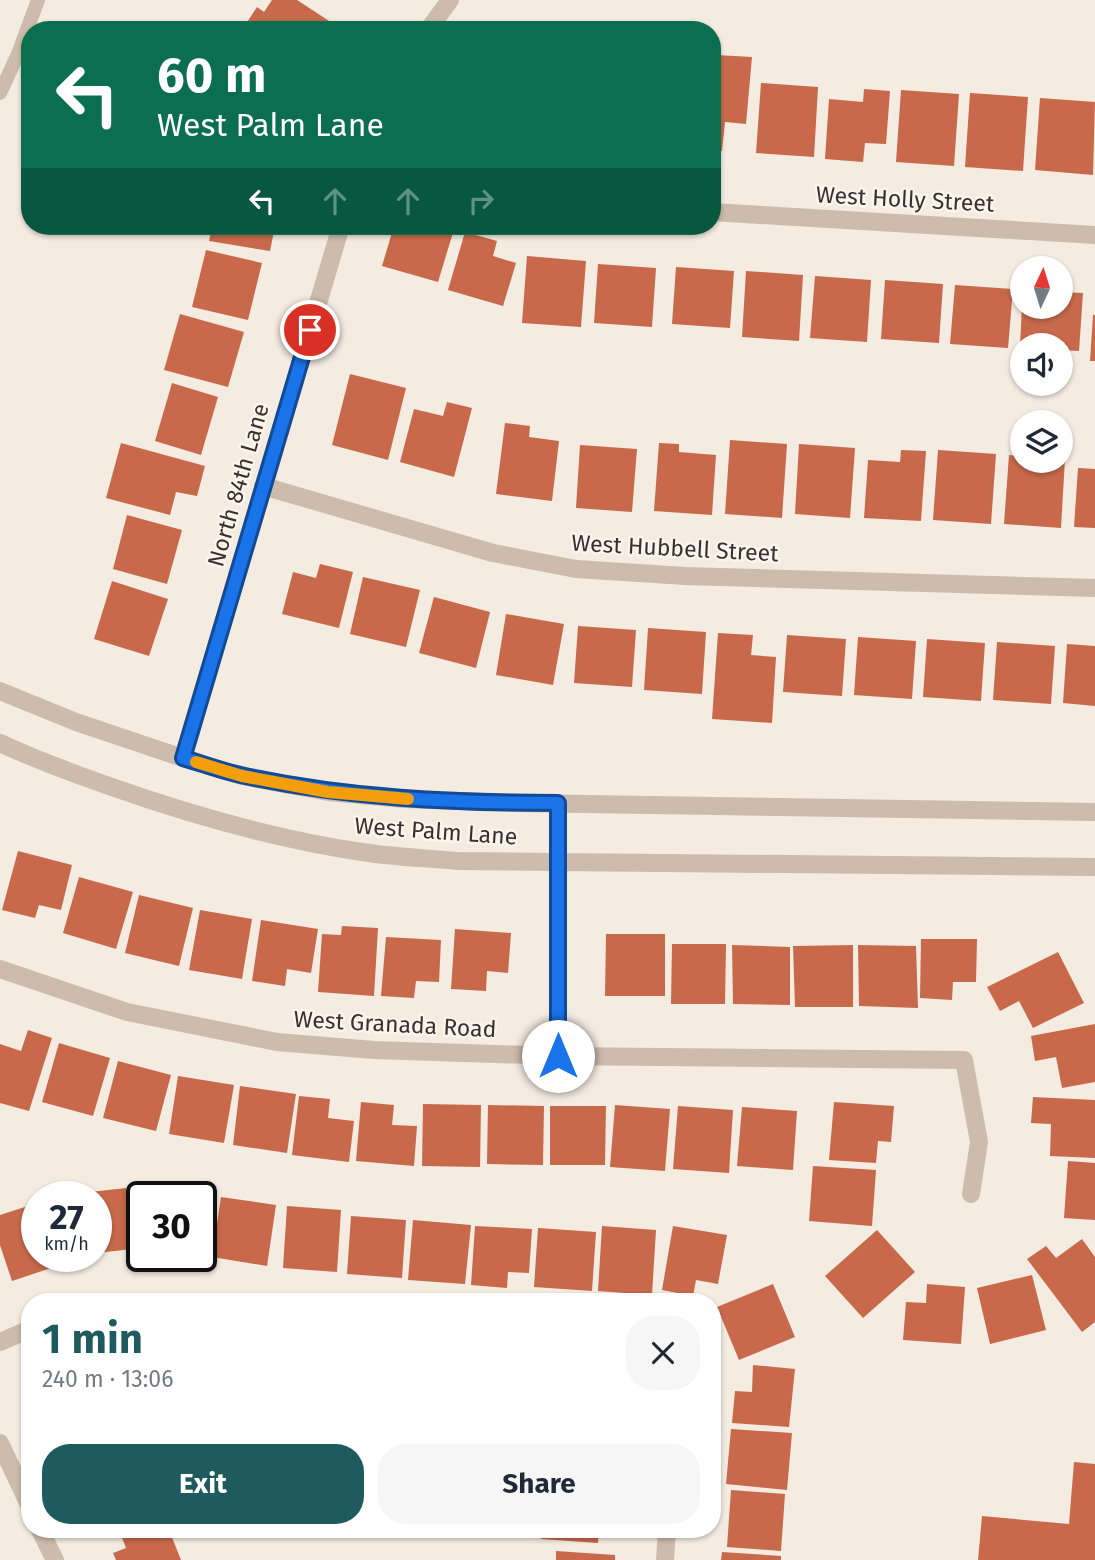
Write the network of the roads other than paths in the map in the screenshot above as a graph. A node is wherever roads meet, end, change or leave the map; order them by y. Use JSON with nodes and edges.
{"nodes":[{"id":1,"x":38,"y":0,"type":"edge"},
{"id":2,"x":450,"y":0,"type":"edge"},
{"id":3,"x":30,"y":21,"type":"edge"},
{"id":4,"x":435,"y":21,"type":"edge"},
{"id":5,"x":21,"y":46,"type":"edge"},
{"id":6,"x":0,"y":93,"type":"edge"},
{"id":7,"x":721,"y":213,"type":"edge"},
{"id":8,"x":338,"y":235,"type":"edge"},
{"id":9,"x":1095,"y":235,"type":"edge"},
{"id":10,"x":263,"y":486,"type":"junction"},
{"id":11,"x":1095,"y":588,"type":"edge"},
{"id":12,"x":0,"y":691,"type":"edge"},
{"id":13,"x":0,"y":743,"type":"edge"},
{"id":14,"x":183,"y":758,"type":"junction"},
{"id":15,"x":558,"y":803,"type":"junction"},
{"id":16,"x":1095,"y":811,"type":"edge"},
{"id":17,"x":557,"y":862,"type":"junction"},
{"id":18,"x":1095,"y":867,"type":"edge"},
{"id":19,"x":0,"y":970,"type":"edge"},
{"id":20,"x":558,"y":1056,"type":"junction"},
{"id":21,"x":971,"y":1195,"type":"dead end"},
{"id":22,"x":21,"y":1333,"type":"edge"},
{"id":23,"x":0,"y":1342,"type":"edge"},
{"id":24,"x":0,"y":1443,"type":"edge"},
{"id":25,"x":21,"y":1488,"type":"edge"},
{"id":26,"x":44,"y":1538,"type":"edge"},
{"id":27,"x":666,"y":1538,"type":"edge"},
{"id":28,"x":55,"y":1560,"type":"edge"},
{"id":29,"x":665,"y":1560,"type":"edge"}],
"edges":[{"from":1,"to":3,"type":"lane"},
{"from":2,"to":4,"type":"street"},
{"from":5,"to":6,"type":"lane"},
{"from":7,"to":9,"type":"street","name":"West Holly Street"},
{"from":8,"to":10,"type":"street","name":"North 84th Lane"},
{"from":10,"to":11,"type":"street","name":"West Hubbell Street"},
{"from":10,"to":14,"type":"street","name":"North 84th Lane"},
{"from":12,"to":14,"type":"street","name":"West Palm Lane"},
{"from":13,"to":17,"type":"street","name":"West Palm Lane"},
{"from":14,"to":15,"type":"street","name":"West Palm Lane"},
{"from":15,"to":16,"type":"street","name":"West Palm Lane"},
{"from":15,"to":17,"type":"street"},
{"from":17,"to":18,"type":"street","name":"West Palm Lane"},
{"from":17,"to":20,"type":"street"},
{"from":19,"to":20,"type":"street","name":"West Granada Road"},
{"from":20,"to":21,"type":"street","name":"West Granada Road"},
{"from":22,"to":23,"type":"street"},
{"from":24,"to":25,"type":"street"},
{"from":26,"to":28,"type":"street"},
{"from":27,"to":29,"type":"street"}]}
